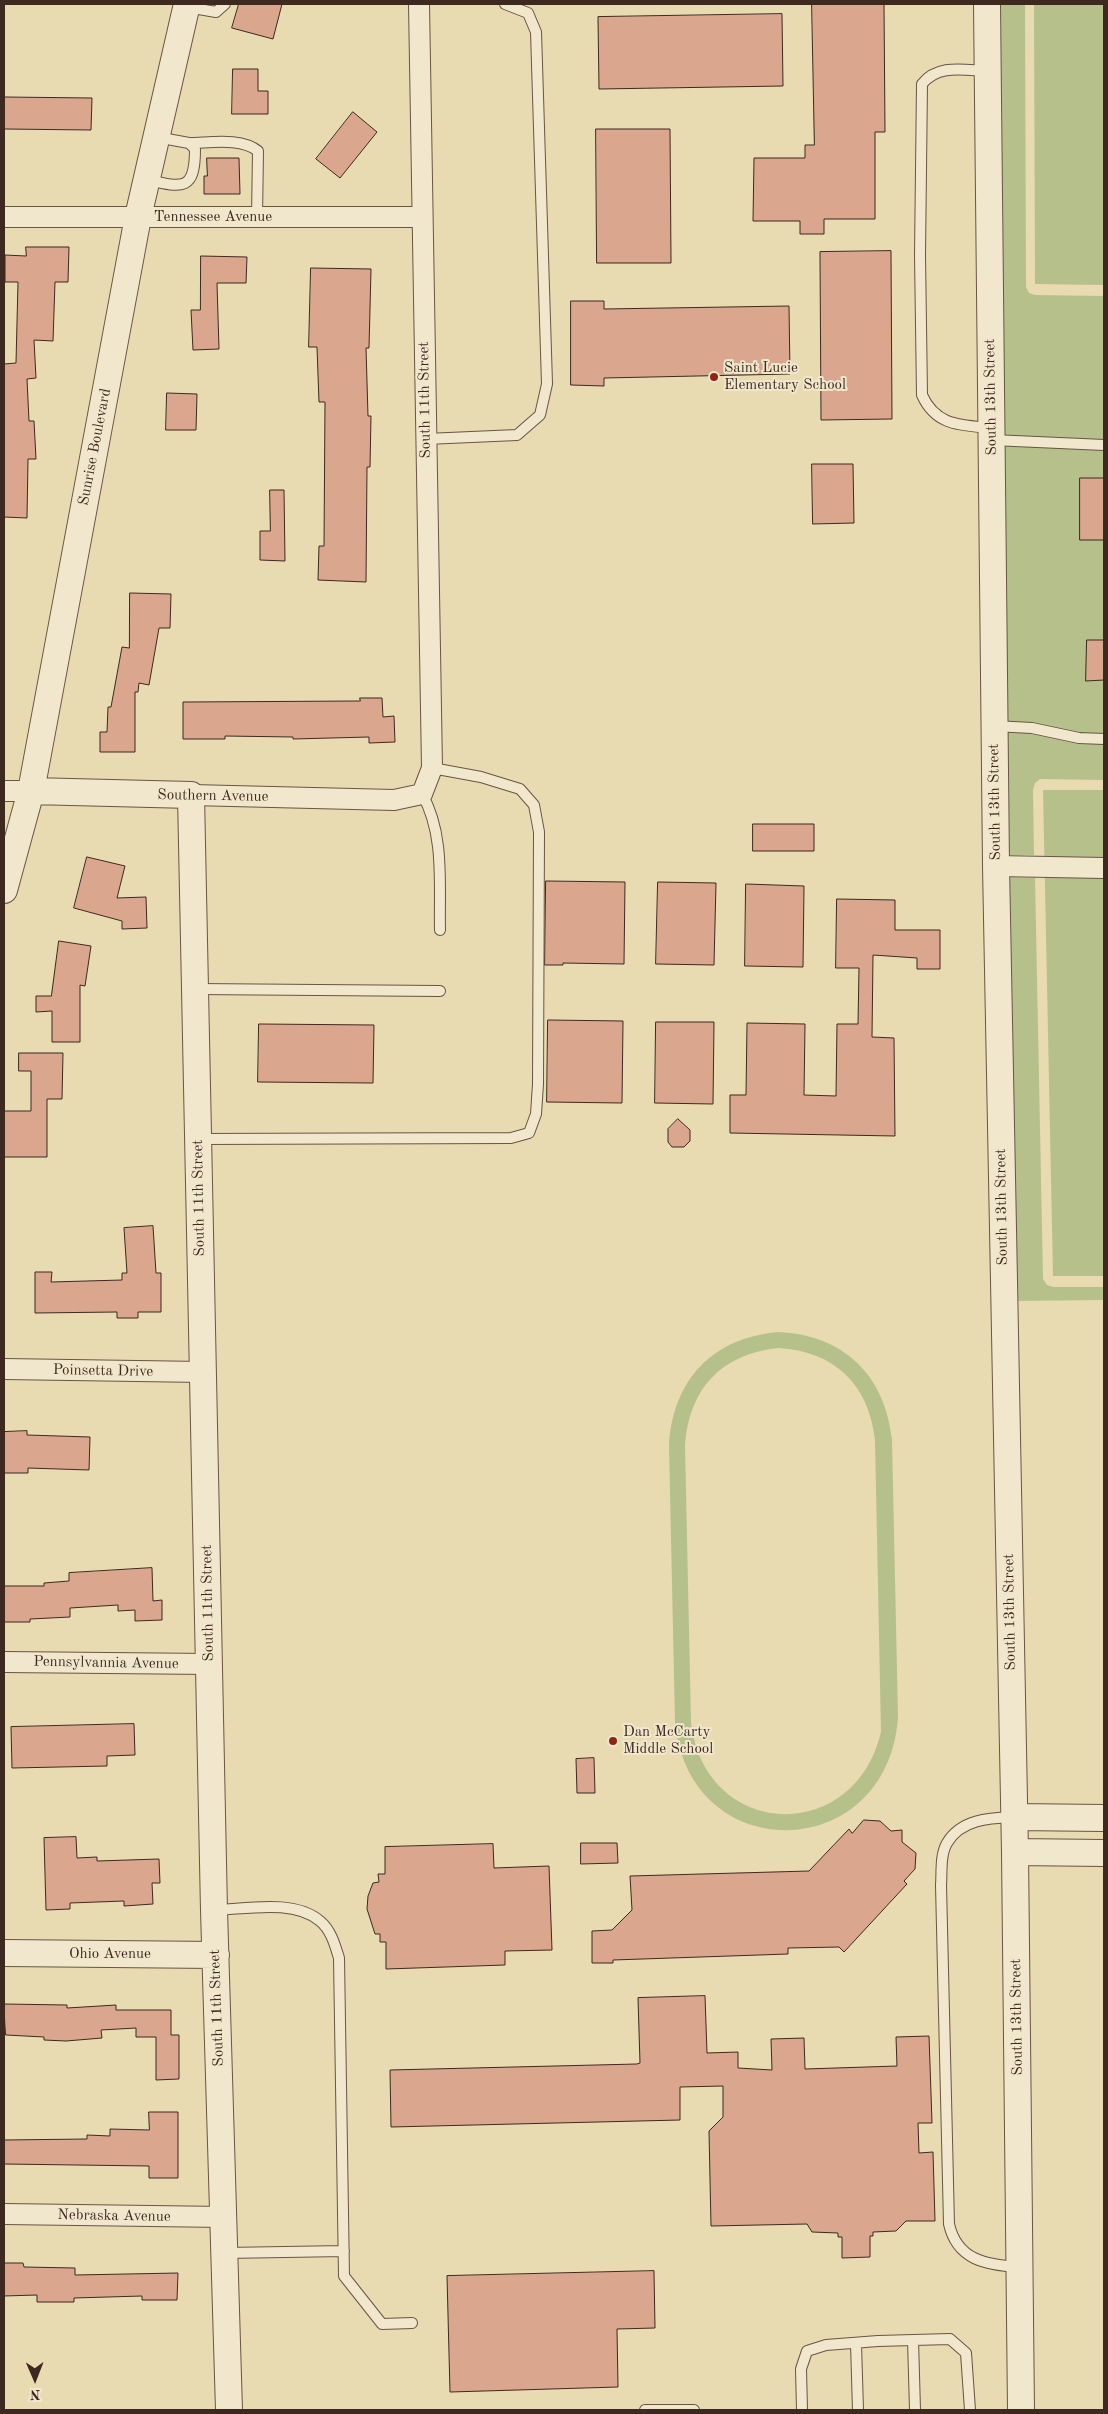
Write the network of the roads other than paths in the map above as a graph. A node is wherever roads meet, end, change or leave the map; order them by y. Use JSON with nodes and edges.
{"nodes":[{"id":1,"x":225,"y":4,"type":"edge"},
{"id":2,"x":419,"y":4,"type":"edge"},
{"id":3,"x":505,"y":4,"type":"edge"},
{"id":4,"x":987,"y":4,"type":"edge"},
{"id":5,"x":186,"y":5,"type":"edge"},
{"id":6,"x":987,"y":71,"type":"junction"},
{"id":7,"x":156,"y":137,"type":"junction"},
{"id":8,"x":189,"y":142,"type":"junction"},
{"id":9,"x":147,"y":180,"type":"junction"},
{"id":10,"x":4,"y":217,"type":"edge"},
{"id":11,"x":138,"y":217,"type":"junction"},
{"id":12,"x":257,"y":217,"type":"junction"},
{"id":13,"x":422,"y":217,"type":"junction"},
{"id":14,"x":991,"y":434,"type":"junction"},
{"id":15,"x":426,"y":439,"type":"junction"},
{"id":16,"x":1104,"y":444,"type":"edge"},
{"id":17,"x":994,"y":726,"type":"junction"},
{"id":18,"x":1104,"y":739,"type":"edge"},
{"id":19,"x":432,"y":768,"type":"junction"},
{"id":20,"x":4,"y":791,"type":"edge"},
{"id":21,"x":31,"y":791,"type":"junction"},
{"id":22,"x":422,"y":794,"type":"junction"},
{"id":23,"x":191,"y":795,"type":"junction"},
{"id":24,"x":996,"y":866,"type":"junction"},
{"id":25,"x":1104,"y":868,"type":"edge"},
{"id":26,"x":4,"y":890,"type":"edge"},
{"id":27,"x":440,"y":930,"type":"dead end"},
{"id":28,"x":195,"y":989,"type":"junction"},
{"id":29,"x":440,"y":991,"type":"dead end"},
{"id":30,"x":198,"y":1139,"type":"junction"},
{"id":31,"x":4,"y":1369,"type":"edge"},
{"id":32,"x":203,"y":1372,"type":"junction"},
{"id":33,"x":4,"y":1662,"type":"edge"},
{"id":34,"x":209,"y":1664,"type":"junction"},
{"id":35,"x":1014,"y":1817,"type":"junction"},
{"id":36,"x":1104,"y":1818,"type":"edge"},
{"id":37,"x":1015,"y":1852,"type":"junction"},
{"id":38,"x":1104,"y":1853,"type":"edge"},
{"id":39,"x":214,"y":1910,"type":"junction"},
{"id":40,"x":4,"y":1953,"type":"edge"},
{"id":41,"x":216,"y":1955,"type":"junction"},
{"id":42,"x":4,"y":2214,"type":"edge"},
{"id":43,"x":224,"y":2218,"type":"junction"},
{"id":44,"x":344,"y":2251,"type":"junction"},
{"id":45,"x":225,"y":2253,"type":"junction"},
{"id":46,"x":1019,"y":2267,"type":"junction"},
{"id":47,"x":412,"y":2323,"type":"dead end"},
{"id":48,"x":913,"y":2340,"type":"junction"},
{"id":49,"x":856,"y":2344,"type":"junction"},
{"id":50,"x":228,"y":2410,"type":"edge"},
{"id":51,"x":645,"y":2410,"type":"edge"},
{"id":52,"x":694,"y":2410,"type":"edge"},
{"id":53,"x":802,"y":2410,"type":"edge"},
{"id":54,"x":858,"y":2410,"type":"edge"},
{"id":55,"x":916,"y":2410,"type":"edge"},
{"id":56,"x":970,"y":2410,"type":"edge"},
{"id":57,"x":1021,"y":2410,"type":"edge"}],
"edges":[{"from":1,"to":5,"type":"lane"},
{"from":2,"to":13,"type":"street","name":"South 11th Street"},
{"from":3,"to":15,"type":"lane"},
{"from":4,"to":6,"type":"street","name":"South 13th Street"},
{"from":5,"to":7,"type":"street","name":"Sunrise Boulevard"},
{"from":6,"to":14,"type":"street","name":"South 13th Street"},
{"from":6,"to":14,"type":"lane"},
{"from":7,"to":8,"type":"lane"},
{"from":7,"to":9,"type":"street","name":"Sunrise Boulevard"},
{"from":8,"to":9,"type":"lane"},
{"from":8,"to":12,"type":"lane"},
{"from":9,"to":11,"type":"street","name":"Sunrise Boulevard"},
{"from":10,"to":11,"type":"street","name":"Tennessee Avenue"},
{"from":11,"to":12,"type":"street","name":"Tennessee Avenue"},
{"from":11,"to":21,"type":"street","name":"Sunrise Boulevard"},
{"from":12,"to":13,"type":"street","name":"Tennessee Avenue"},
{"from":13,"to":15,"type":"street","name":"South 11th Street"},
{"from":14,"to":16,"type":"lane"},
{"from":14,"to":17,"type":"street","name":"South 13th Street"},
{"from":15,"to":19,"type":"street","name":"South 11th Street"},
{"from":17,"to":18,"type":"lane"},
{"from":17,"to":24,"type":"street","name":"South 13th Street"},
{"from":19,"to":22,"type":"street","name":"South 11th Street"},
{"from":19,"to":30,"type":"lane"},
{"from":20,"to":21,"type":"street","name":"Southern Avenue"},
{"from":21,"to":23,"type":"street","name":"Southern Avenue"},
{"from":21,"to":26,"type":"street","name":"Sunrise Boulevard"},
{"from":22,"to":23,"type":"street","name":"Southern Avenue"},
{"from":22,"to":27,"type":"lane"},
{"from":23,"to":28,"type":"street","name":"South 11th Street"},
{"from":24,"to":25,"type":"street"},
{"from":24,"to":35,"type":"street","name":"South 13th Street"},
{"from":28,"to":29,"type":"lane"},
{"from":28,"to":30,"type":"street","name":"South 11th Street"},
{"from":30,"to":32,"type":"street","name":"South 11th Street"},
{"from":31,"to":32,"type":"street","name":"Poinsetta Drive"},
{"from":32,"to":34,"type":"street","name":"South 11th Street"},
{"from":33,"to":34,"type":"street","name":"Pennsylvannia Avenue"},
{"from":34,"to":39,"type":"street","name":"South 11th Street"},
{"from":35,"to":36,"type":"street"},
{"from":35,"to":37,"type":"street","name":"South 13th Street"},
{"from":35,"to":46,"type":"lane"},
{"from":37,"to":38,"type":"street"},
{"from":37,"to":46,"type":"street","name":"South 13th Street"},
{"from":39,"to":41,"type":"street","name":"South 11th Street"},
{"from":39,"to":44,"type":"lane"},
{"from":40,"to":41,"type":"street","name":"Ohio Avenue"},
{"from":41,"to":43,"type":"street","name":"South 11th Street"},
{"from":42,"to":43,"type":"street","name":"Nebraska Avenue"},
{"from":43,"to":45,"type":"street","name":"South 11th Street"},
{"from":44,"to":45,"type":"lane"},
{"from":44,"to":47,"type":"lane"},
{"from":45,"to":50,"type":"street","name":"South 11th Street"},
{"from":46,"to":57,"type":"street","name":"South 13th Street"},
{"from":48,"to":49,"type":"lane"},
{"from":48,"to":55,"type":"lane"},
{"from":48,"to":56,"type":"lane"},
{"from":49,"to":53,"type":"lane"},
{"from":49,"to":54,"type":"lane"},
{"from":51,"to":52,"type":"lane"}]}
